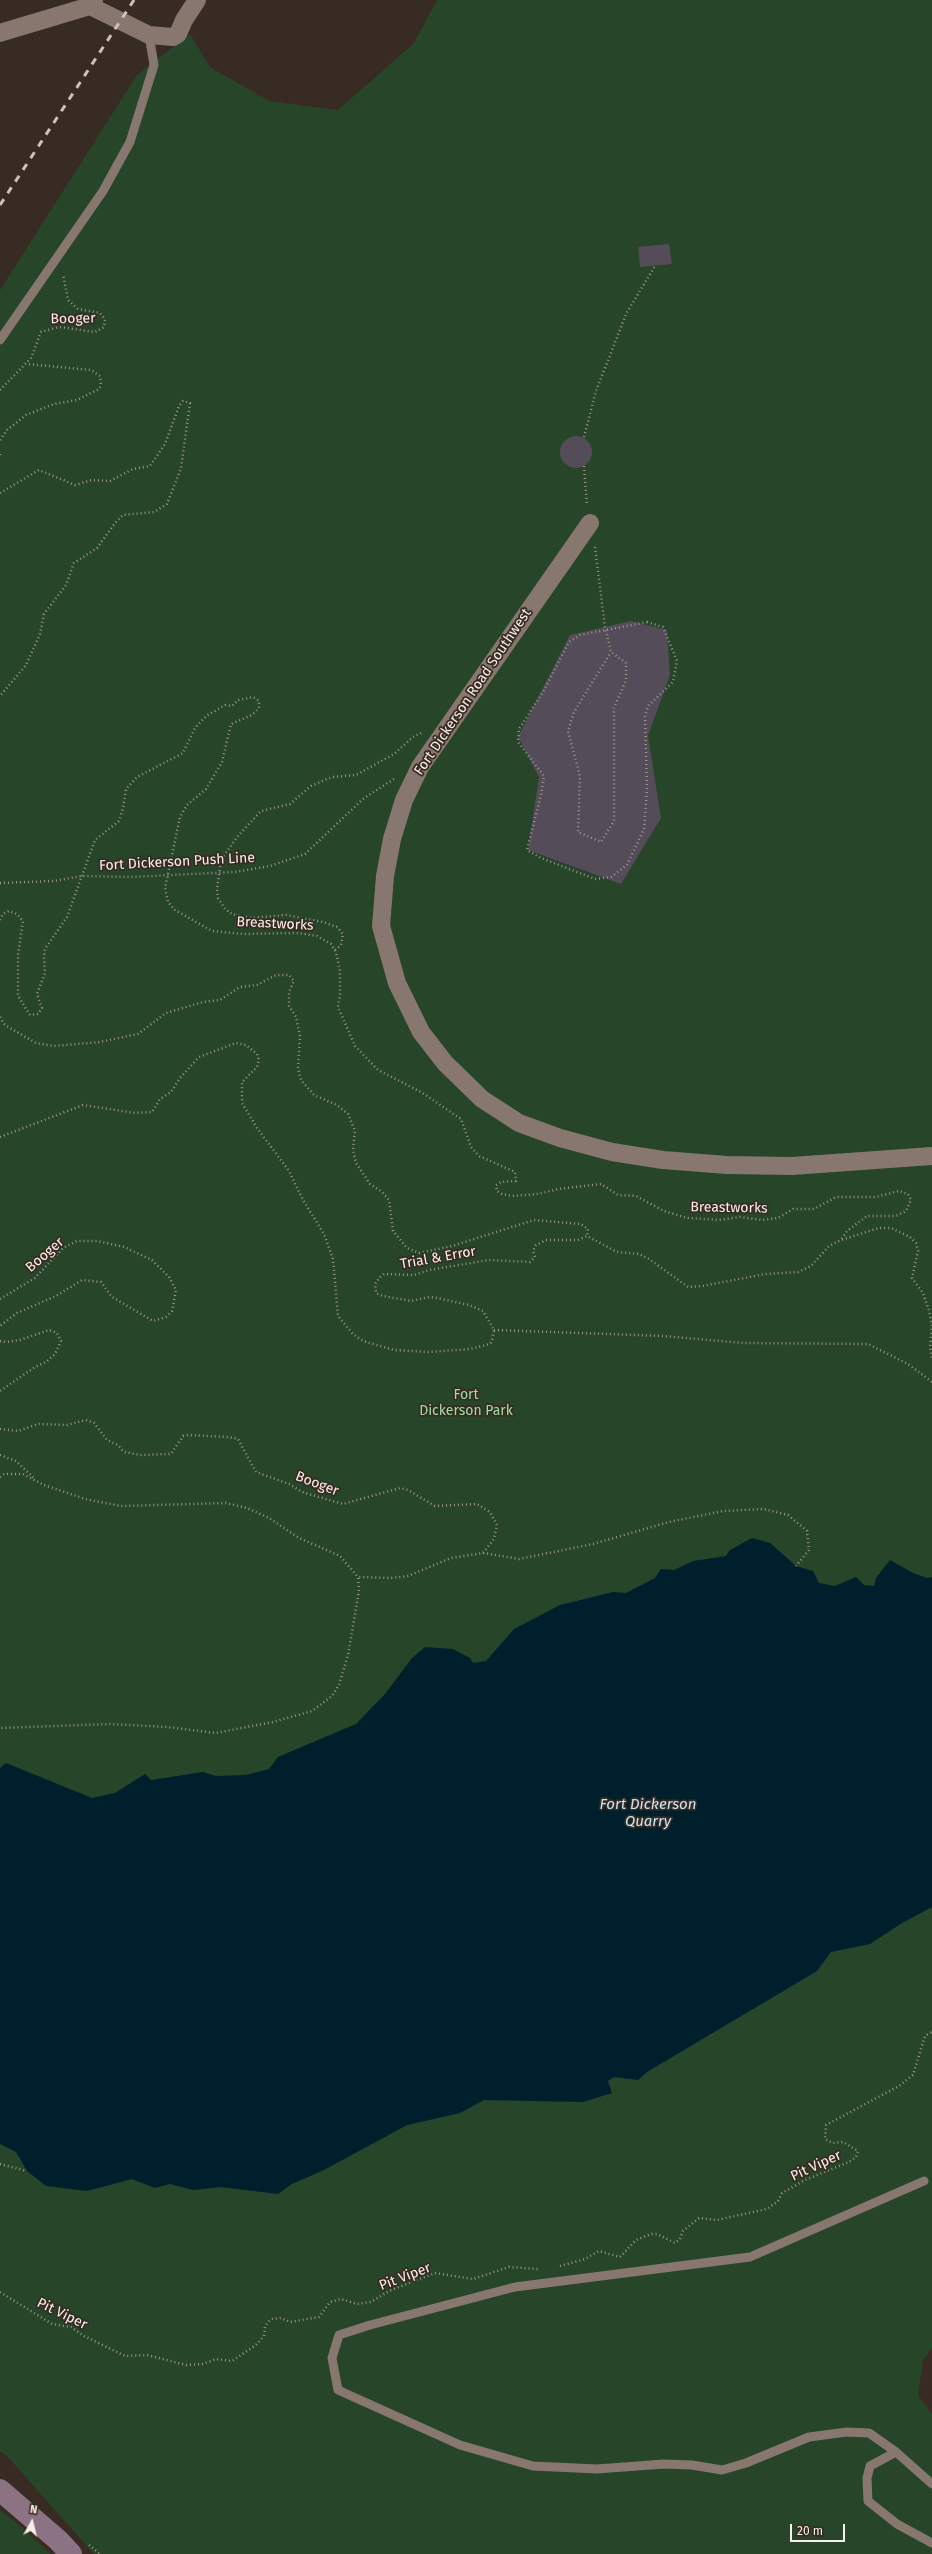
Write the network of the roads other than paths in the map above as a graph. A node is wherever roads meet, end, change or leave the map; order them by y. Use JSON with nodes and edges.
{"nodes":[{"id":1,"x":197,"y":0,"type":"edge"},
{"id":2,"x":92,"y":3,"type":"edge"},
{"id":3,"x":0,"y":33,"type":"edge"},
{"id":4,"x":149,"y":35,"type":"junction"},
{"id":5,"x":0,"y":340,"type":"edge"},
{"id":6,"x":590,"y":523,"type":"road end"},
{"id":7,"x":932,"y":1156,"type":"edge"},
{"id":8,"x":924,"y":2180,"type":"dead end"},
{"id":9,"x":896,"y":2452,"type":"junction"},
{"id":10,"x":932,"y":2484,"type":"edge"},
{"id":11,"x":0,"y":2490,"type":"edge"},
{"id":12,"x":932,"y":2543,"type":"edge"},
{"id":13,"x":71,"y":2554,"type":"edge"}],
"edges":[{"from":1,"to":4,"type":"street"},
{"from":2,"to":3,"type":"street"},
{"from":2,"to":4,"type":"street"},
{"from":4,"to":5,"type":"lane"},
{"from":6,"to":7,"type":"street","name":"Fort Dickerson Road Southwest"},
{"from":8,"to":9,"type":"lane"},
{"from":9,"to":10,"type":"lane"},
{"from":9,"to":12,"type":"lane"},
{"from":11,"to":13,"type":"street"}]}
